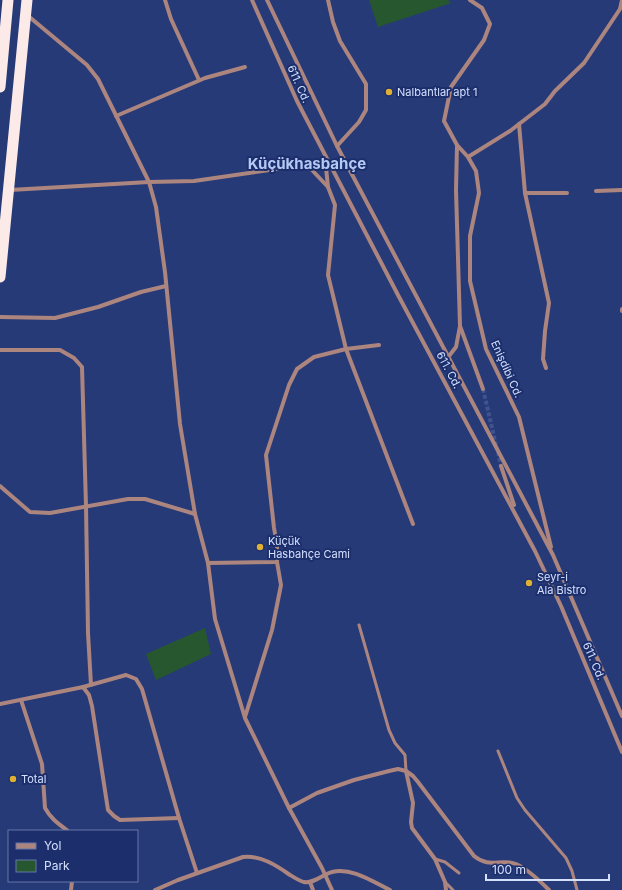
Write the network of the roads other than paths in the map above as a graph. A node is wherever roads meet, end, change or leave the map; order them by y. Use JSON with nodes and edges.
{"nodes":[{"id":1,"x":8,"y":0,"type":"edge"},
{"id":2,"x":27,"y":0,"type":"edge"},
{"id":3,"x":165,"y":0,"type":"edge"},
{"id":4,"x":252,"y":0,"type":"edge"},
{"id":5,"x":268,"y":0,"type":"edge"},
{"id":6,"x":328,"y":0,"type":"edge"},
{"id":7,"x":470,"y":0,"type":"edge"},
{"id":8,"x":622,"y":0,"type":"edge"},
{"id":9,"x":27,"y":14,"type":"junction"},
{"id":10,"x":245,"y":67,"type":"dead end"},
{"id":11,"x":199,"y":80,"type":"junction"},
{"id":12,"x":0,"y":88,"type":"edge"},
{"id":13,"x":116,"y":116,"type":"junction"},
{"id":14,"x":519,"y":124,"type":"junction"},
{"id":15,"x":457,"y":145,"type":"junction"},
{"id":16,"x":337,"y":146,"type":"junction"},
{"id":17,"x":325,"y":156,"type":"junction"},
{"id":18,"x":468,"y":157,"type":"junction"},
{"id":19,"x":149,"y":182,"type":"junction"},
{"id":20,"x":328,"y":187,"type":"junction"},
{"id":21,"x":8,"y":190,"type":"junction"},
{"id":22,"x":622,"y":190,"type":"edge"},
{"id":23,"x":596,"y":191,"type":"dead end"},
{"id":24,"x":525,"y":193,"type":"junction"},
{"id":25,"x":567,"y":194,"type":"dead end"},
{"id":26,"x":0,"y":277,"type":"edge"},
{"id":27,"x":166,"y":286,"type":"junction"},
{"id":28,"x":0,"y":316,"type":"edge"},
{"id":29,"x":460,"y":326,"type":"junction"},
{"id":30,"x":379,"y":345,"type":"dead end"},
{"id":31,"x":346,"y":349,"type":"junction"},
{"id":32,"x":0,"y":350,"type":"edge"},
{"id":33,"x":449,"y":356,"type":"junction"},
{"id":34,"x":546,"y":368,"type":"dead end"},
{"id":35,"x":483,"y":389,"type":"tunnel mouth"},
{"id":36,"x":501,"y":466,"type":"tunnel mouth"},
{"id":37,"x":0,"y":486,"type":"edge"},
{"id":38,"x":86,"y":506,"type":"junction"},
{"id":39,"x":195,"y":514,"type":"junction"},
{"id":40,"x":517,"y":516,"type":"junction"},
{"id":41,"x":413,"y":524,"type":"dead end"},
{"id":42,"x":554,"y":555,"type":"junction"},
{"id":43,"x":277,"y":562,"type":"junction"},
{"id":44,"x":208,"y":563,"type":"junction"},
{"id":45,"x":360,"y":625,"type":"dead end"},
{"id":46,"x":91,"y":685,"type":"junction"},
{"id":47,"x":83,"y":687,"type":"junction"},
{"id":48,"x":21,"y":700,"type":"junction"},
{"id":49,"x":0,"y":704,"type":"edge"},
{"id":50,"x":622,"y":716,"type":"edge"},
{"id":51,"x":245,"y":718,"type":"junction"},
{"id":52,"x":498,"y":751,"type":"dead end"},
{"id":53,"x":622,"y":752,"type":"edge"},
{"id":54,"x":406,"y":771,"type":"junction"},
{"id":55,"x":289,"y":808,"type":"junction"},
{"id":56,"x":179,"y":818,"type":"junction"},
{"id":57,"x":67,"y":830,"type":"edge"},
{"id":58,"x":435,"y":859,"type":"junction"},
{"id":59,"x":197,"y":873,"type":"junction"},
{"id":60,"x":459,"y":873,"type":"dead end"},
{"id":61,"x":325,"y":874,"type":"junction"},
{"id":62,"x":310,"y":882,"type":"junction"},
{"id":63,"x":445,"y":882,"type":"junction"},
{"id":64,"x":155,"y":890,"type":"edge"},
{"id":65,"x":313,"y":890,"type":"edge"},
{"id":66,"x":332,"y":890,"type":"edge"},
{"id":67,"x":390,"y":890,"type":"edge"},
{"id":68,"x":446,"y":890,"type":"edge"},
{"id":69,"x":453,"y":890,"type":"edge"},
{"id":70,"x":549,"y":890,"type":"edge"},
{"id":71,"x":577,"y":890,"type":"edge"}],
"edges":[{"from":1,"to":12,"type":"highway"},
{"from":2,"to":9,"type":"highway"},
{"from":3,"to":11,"type":"street"},
{"from":4,"to":17,"type":"street","name":"611. Cd."},
{"from":5,"to":16,"type":"street","name":"611. Cd."},
{"from":6,"to":16,"type":"street"},
{"from":7,"to":15,"type":"street","name":"Enişdibi Cd."},
{"from":8,"to":14,"type":"street"},
{"from":9,"to":13,"type":"street"},
{"from":9,"to":21,"type":"highway"},
{"from":10,"to":11,"type":"street"},
{"from":11,"to":13,"type":"street"},
{"from":13,"to":19,"type":"street"},
{"from":14,"to":18,"type":"street"},
{"from":14,"to":24,"type":"street"},
{"from":15,"to":18,"type":"street","name":"Enişdibi Cd."},
{"from":15,"to":29,"type":"street","name":"Enişdibi Cd."},
{"from":16,"to":33,"type":"street","name":"611. Cd."},
{"from":17,"to":20,"type":"street"},
{"from":17,"to":40,"type":"street","name":"611. Cd."},
{"from":18,"to":42,"type":"street","name":"Enişdibi Cd."},
{"from":19,"to":20,"type":"street"},
{"from":19,"to":21,"type":"street"},
{"from":19,"to":27,"type":"street"},
{"from":20,"to":31,"type":"street"},
{"from":21,"to":26,"type":"highway"},
{"from":22,"to":23,"type":"street"},
{"from":24,"to":25,"type":"street"},
{"from":24,"to":34,"type":"street"},
{"from":27,"to":28,"type":"street"},
{"from":27,"to":39,"type":"street"},
{"from":29,"to":33,"type":"street","name":"Enişdibi Cd."},
{"from":29,"to":35,"type":"street"},
{"from":30,"to":31,"type":"street"},
{"from":31,"to":41,"type":"street"},
{"from":31,"to":43,"type":"street"},
{"from":32,"to":38,"type":"street"},
{"from":33,"to":42,"type":"street","name":"611. Cd."},
{"from":36,"to":40,"type":"street"},
{"from":37,"to":38,"type":"street"},
{"from":38,"to":39,"type":"street"},
{"from":38,"to":46,"type":"street"},
{"from":39,"to":44,"type":"street"},
{"from":40,"to":53,"type":"street","name":"611. Cd."},
{"from":42,"to":50,"type":"street","name":"611. Cd."},
{"from":43,"to":44,"type":"street"},
{"from":43,"to":51,"type":"street"},
{"from":44,"to":51,"type":"street"},
{"from":45,"to":54,"type":"lane"},
{"from":46,"to":47,"type":"street"},
{"from":46,"to":56,"type":"street"},
{"from":47,"to":48,"type":"street"},
{"from":47,"to":56,"type":"street"},
{"from":48,"to":49,"type":"street"},
{"from":48,"to":57,"type":"street"},
{"from":51,"to":55,"type":"street"},
{"from":52,"to":71,"type":"lane"},
{"from":54,"to":55,"type":"street"},
{"from":54,"to":58,"type":"street"},
{"from":54,"to":70,"type":"street"},
{"from":55,"to":61,"type":"street"},
{"from":56,"to":59,"type":"street"},
{"from":58,"to":60,"type":"lane"},
{"from":58,"to":63,"type":"street"},
{"from":59,"to":62,"type":"street"},
{"from":59,"to":64,"type":"street"},
{"from":61,"to":62,"type":"street"},
{"from":61,"to":66,"type":"street"},
{"from":61,"to":67,"type":"street"},
{"from":62,"to":65,"type":"street"},
{"from":63,"to":68,"type":"street"},
{"from":63,"to":69,"type":"lane"}]}
